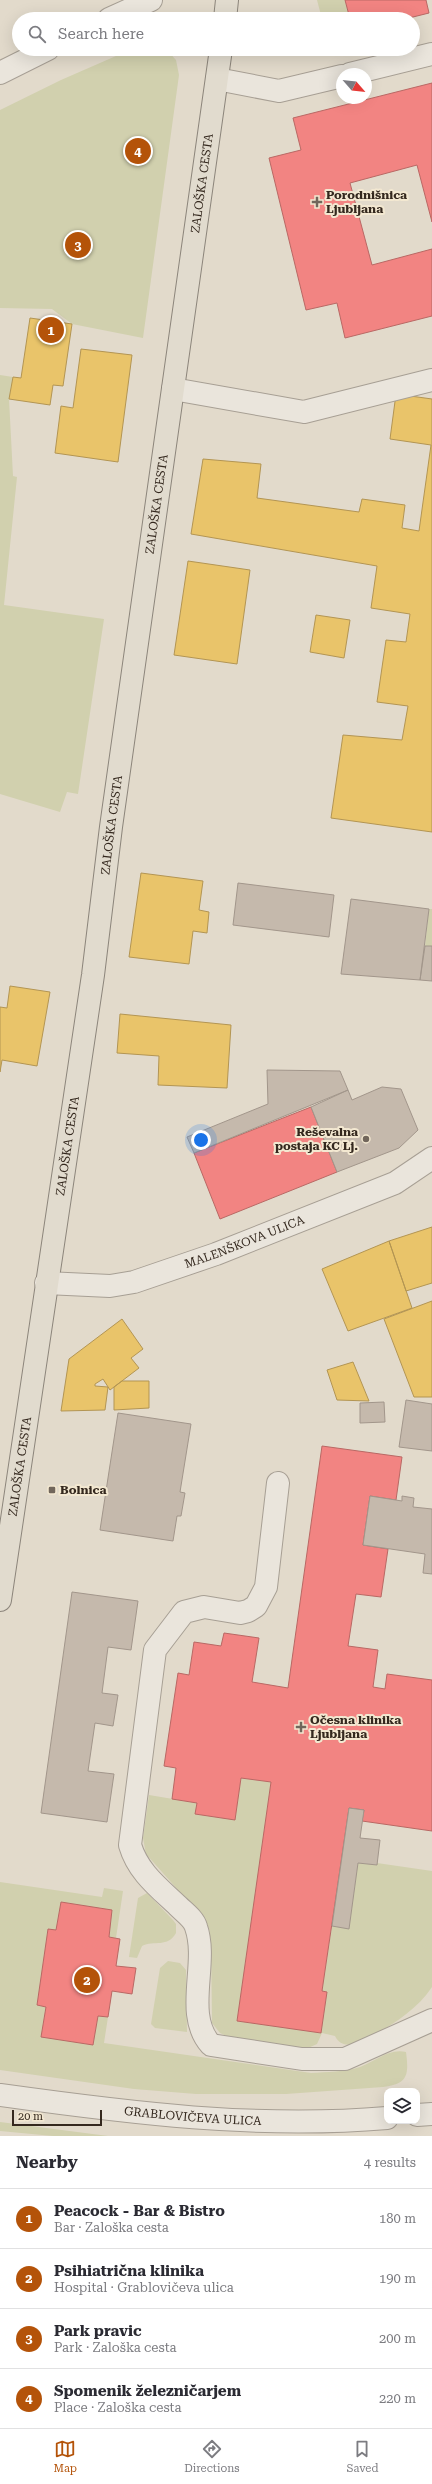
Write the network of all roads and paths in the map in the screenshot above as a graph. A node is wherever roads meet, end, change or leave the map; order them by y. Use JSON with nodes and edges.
{"nodes":[{"id":1,"x":151,"y":0,"type":"edge"},
{"id":2,"x":227,"y":0,"type":"edge"},
{"id":3,"x":124,"y":12,"type":"edge"},
{"id":4,"x":226,"y":12,"type":"edge"},
{"id":5,"x":432,"y":54,"type":"edge"},
{"id":6,"x":34,"y":56,"type":"edge"},
{"id":7,"x":220,"y":56,"type":"edge"},
{"id":8,"x":372,"y":69,"type":"edge"},
{"id":9,"x":0,"y":73,"type":"edge"},
{"id":10,"x":336,"y":77,"type":"edge"},
{"id":11,"x":218,"y":80,"type":"junction"},
{"id":12,"x":432,"y":380,"type":"edge"},
{"id":13,"x":173,"y":390,"type":"junction"},
{"id":14,"x":432,"y":1158,"type":"edge"},
{"id":15,"x":46,"y":1283,"type":"junction"},
{"id":16,"x":278,"y":1483,"type":"dead end"},
{"id":17,"x":0,"y":1600,"type":"edge"},
{"id":18,"x":432,"y":2020,"type":"edge"},
{"id":19,"x":0,"y":2095,"type":"edge"},
{"id":20,"x":384,"y":2118,"type":"edge"}],
"edges":[{"from":1,"to":3,"type":"street"},
{"from":2,"to":4,"type":"main road"},
{"from":5,"to":8,"type":"street"},
{"from":6,"to":9,"type":"street"},
{"from":7,"to":11,"type":"main road","name":"ZALOŠKA CESTA"},
{"from":10,"to":11,"type":"street"},
{"from":11,"to":13,"type":"main road","name":"ZALOŠKA CESTA"},
{"from":12,"to":13,"type":"street"},
{"from":13,"to":15,"type":"main road","name":"ZALOŠKA CESTA"},
{"from":14,"to":15,"type":"street","name":"MALENŠKOVA ULICA"},
{"from":15,"to":17,"type":"main road","name":"ZALOŠKA CESTA"},
{"from":16,"to":18,"type":"street"},
{"from":19,"to":20,"type":"street","name":"GRABLOVIČEVA ULICA"}]}
